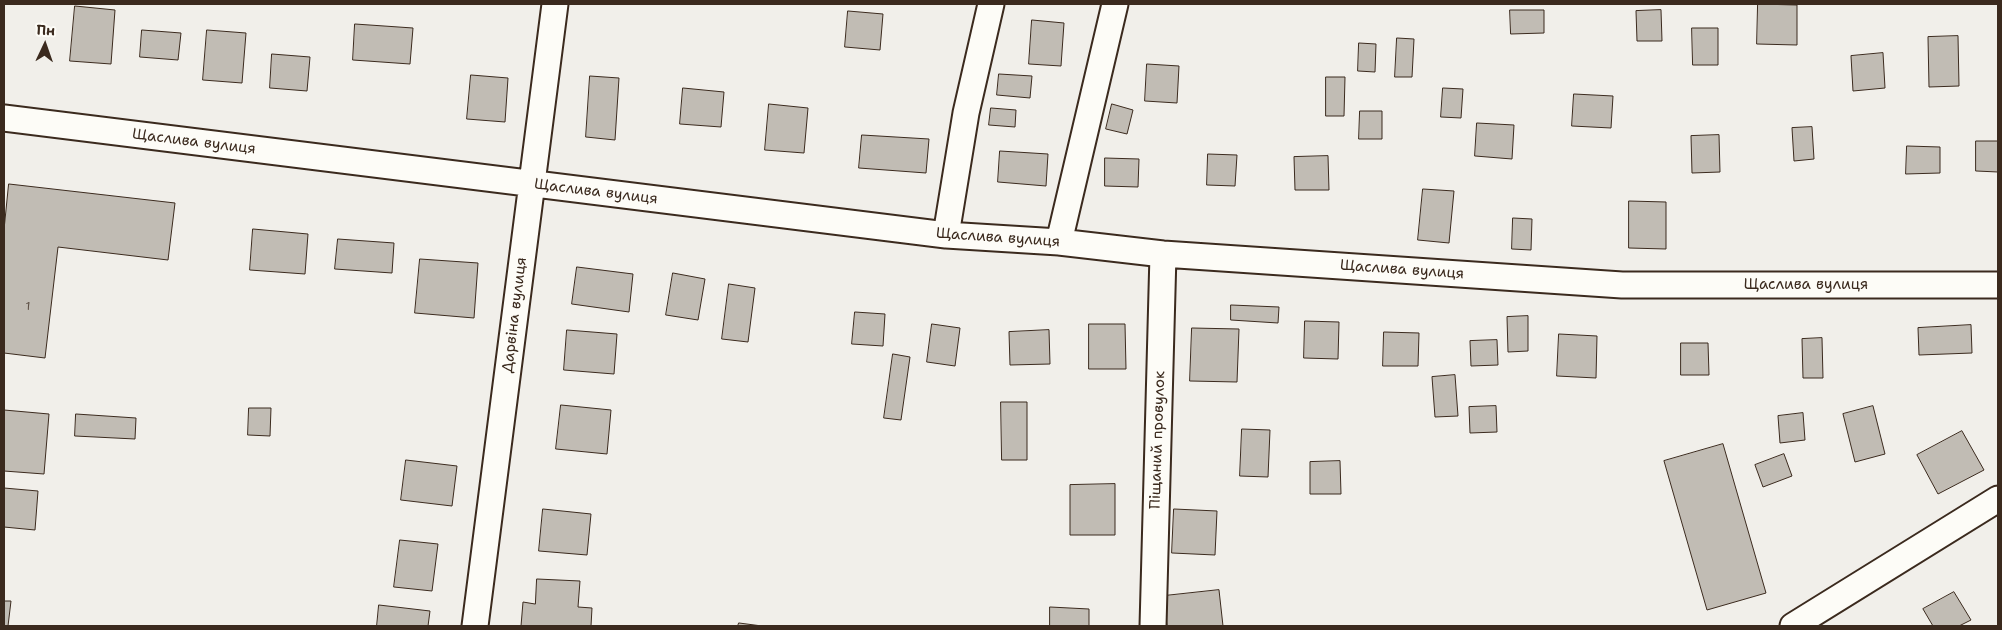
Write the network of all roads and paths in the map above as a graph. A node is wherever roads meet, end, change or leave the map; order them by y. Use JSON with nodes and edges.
{"nodes":[{"id":1,"x":555,"y":4,"type":"edge"},
{"id":2,"x":991,"y":4,"type":"edge"},
{"id":3,"x":1115,"y":4,"type":"edge"},
{"id":4,"x":4,"y":118,"type":"edge"},
{"id":5,"x":532,"y":184,"type":"junction"},
{"id":6,"x":946,"y":235,"type":"junction"},
{"id":7,"x":1060,"y":242,"type":"junction"},
{"id":8,"x":1163,"y":254,"type":"junction"},
{"id":9,"x":1998,"y":285,"type":"edge"},
{"id":10,"x":1998,"y":499,"type":"edge"},
{"id":11,"x":475,"y":626,"type":"edge"},
{"id":12,"x":1152,"y":626,"type":"edge"},
{"id":13,"x":1793,"y":626,"type":"edge"}],
"edges":[{"from":1,"to":5,"type":"street","name":"Дарвіна вулиця"},
{"from":2,"to":6,"type":"street"},
{"from":3,"to":7,"type":"street"},
{"from":4,"to":5,"type":"street","name":"Щаслива вулиця"},
{"from":5,"to":6,"type":"street","name":"Щаслива вулиця"},
{"from":5,"to":11,"type":"street","name":"Дарвіна вулиця"},
{"from":6,"to":7,"type":"street","name":"Щаслива вулиця"},
{"from":7,"to":8,"type":"street","name":"Щаслива вулиця"},
{"from":8,"to":9,"type":"street","name":"Щаслива вулиця"},
{"from":8,"to":12,"type":"street","name":"Піщаний провулок"},
{"from":10,"to":13,"type":"street"}]}
